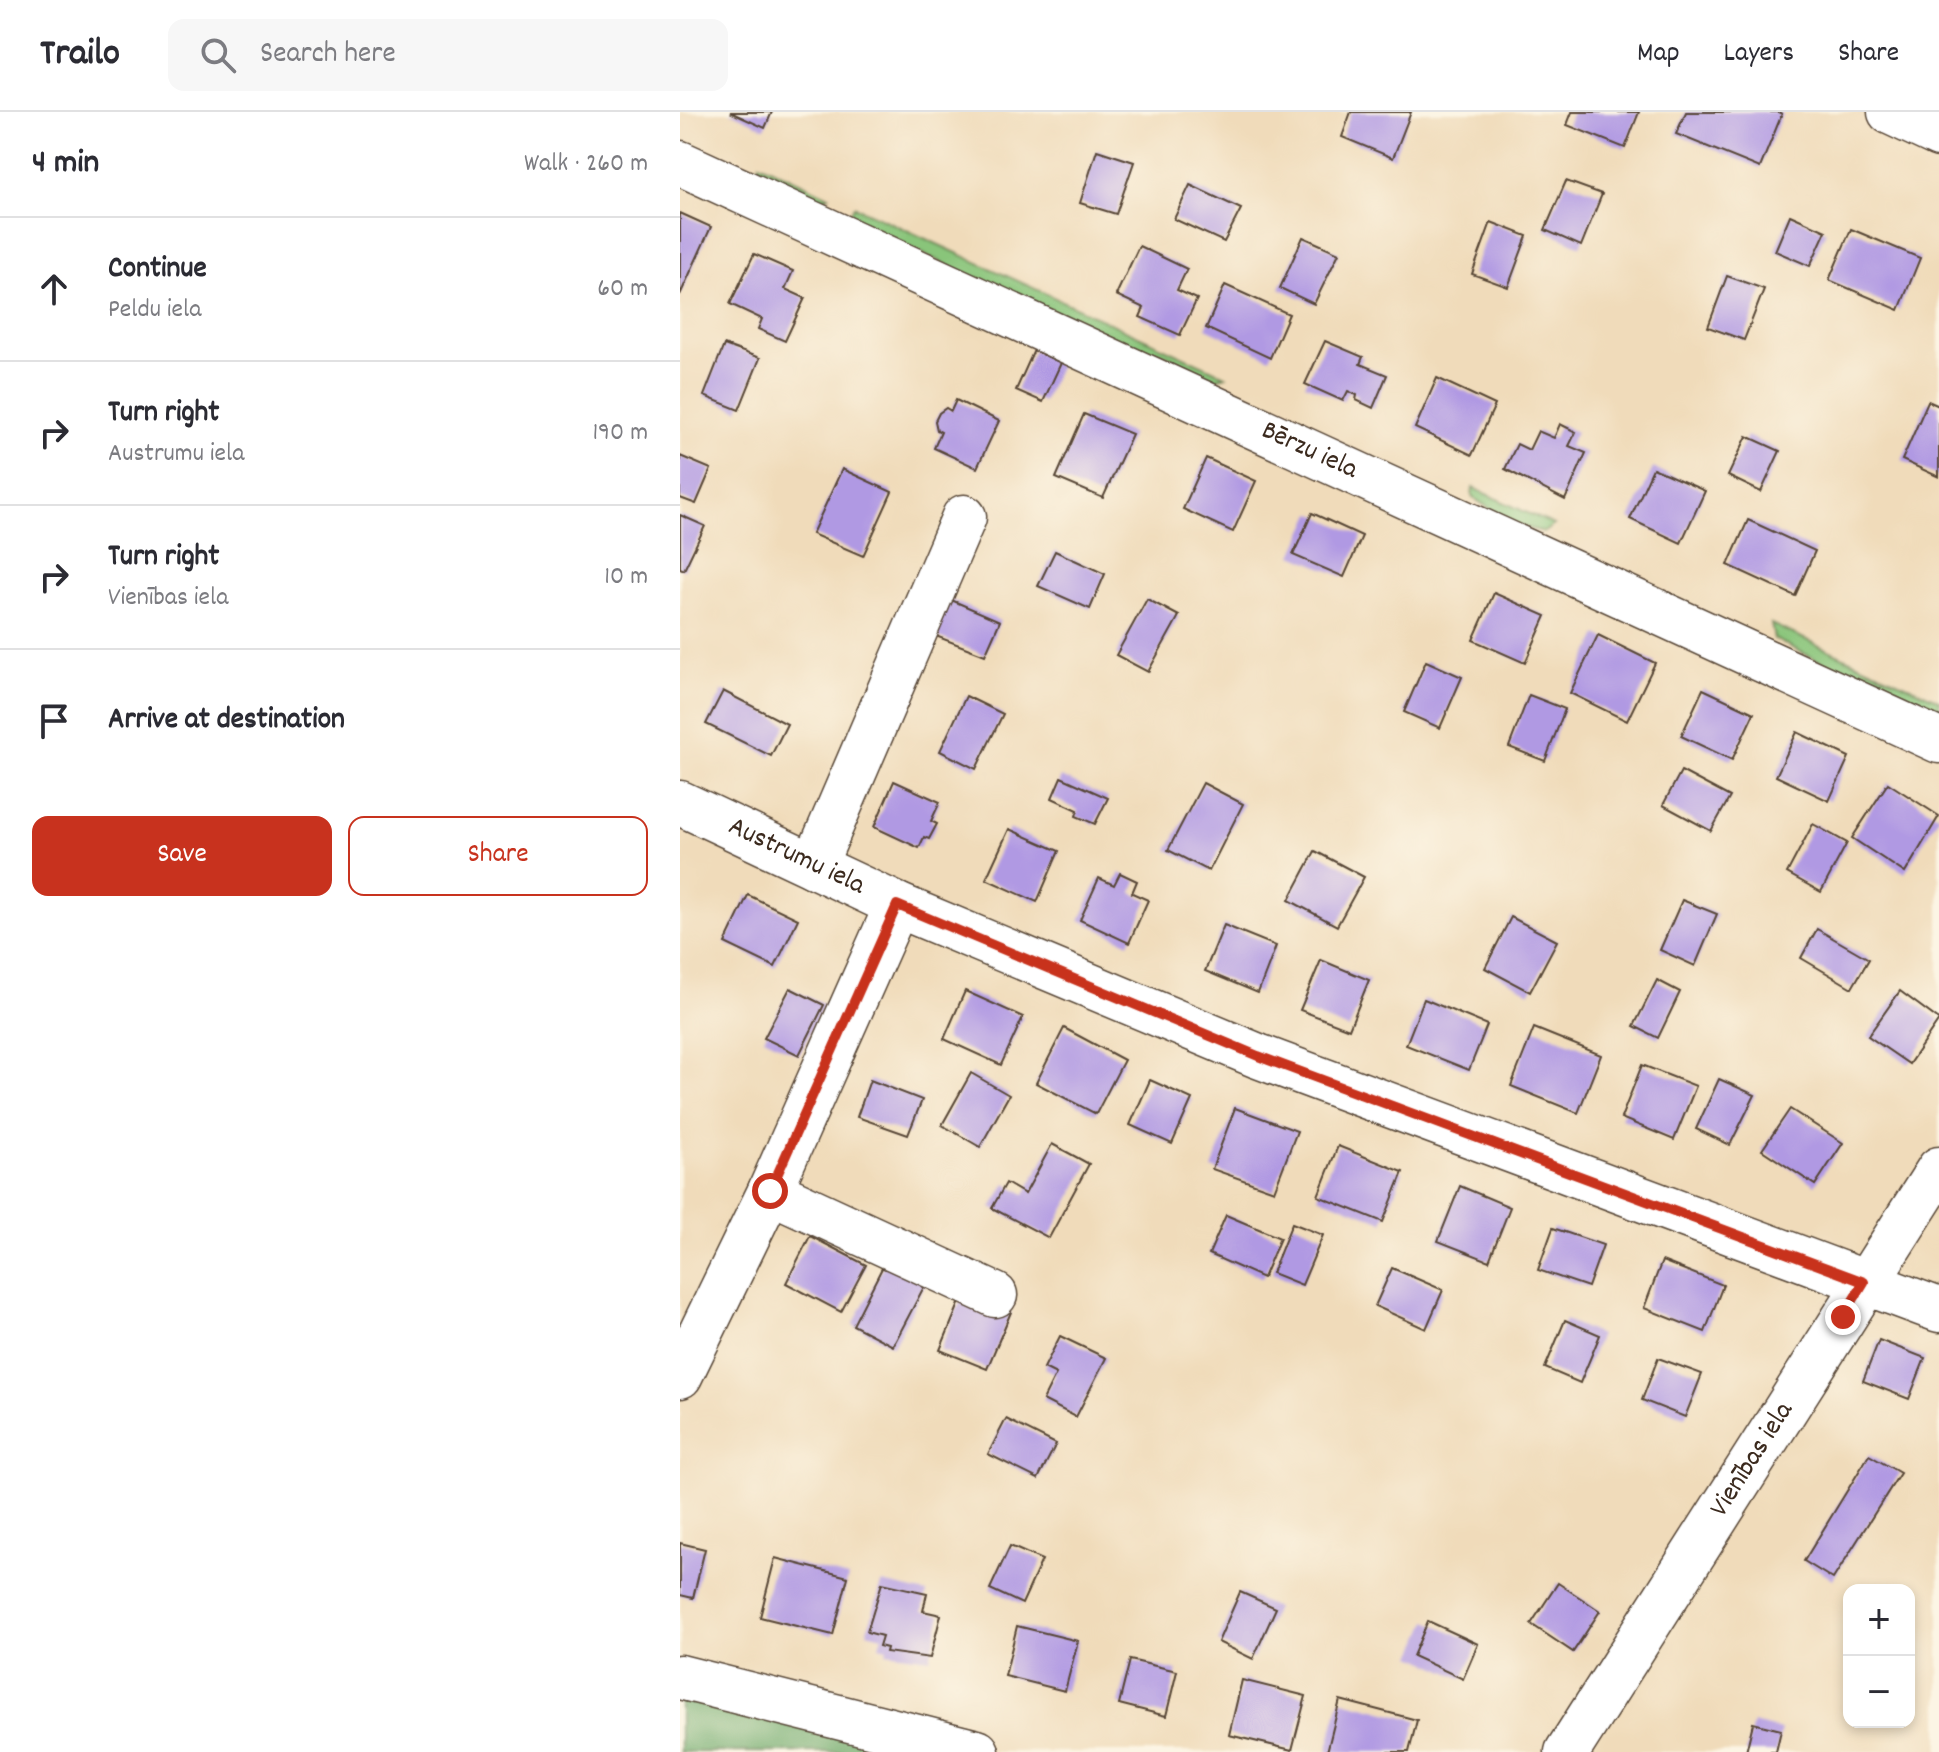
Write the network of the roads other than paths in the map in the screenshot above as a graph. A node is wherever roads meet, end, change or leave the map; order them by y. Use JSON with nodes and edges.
{"nodes":[{"id":1,"x":1890,"y":112,"type":"edge"},
{"id":2,"x":1939,"y":135,"type":"edge"},
{"id":3,"x":680,"y":163,"type":"edge"},
{"id":4,"x":964,"y":517,"type":"dead end"},
{"id":5,"x":1939,"y":741,"type":"edge"},
{"id":6,"x":680,"y":803,"type":"edge"},
{"id":7,"x":814,"y":866,"type":"junction"},
{"id":8,"x":897,"y":905,"type":"junction"},
{"id":9,"x":1939,"y":1169,"type":"edge"},
{"id":10,"x":770,"y":1191,"type":"junction"},
{"id":11,"x":1864,"y":1282,"type":"junction"},
{"id":12,"x":995,"y":1295,"type":"dead end"},
{"id":13,"x":1939,"y":1310,"type":"edge"},
{"id":14,"x":680,"y":1376,"type":"edge"},
{"id":15,"x":680,"y":1677,"type":"edge"},
{"id":16,"x":977,"y":1752,"type":"edge"},
{"id":17,"x":1567,"y":1752,"type":"edge"}],
"edges":[{"from":1,"to":2,"type":"street"},
{"from":3,"to":5,"type":"street","name":"Bērzu iela"},
{"from":4,"to":7,"type":"street"},
{"from":6,"to":7,"type":"street","name":"Austrumu iela"},
{"from":7,"to":8,"type":"street","name":"Austrumu iela"},
{"from":8,"to":10,"type":"street"},
{"from":8,"to":11,"type":"street","name":"Austrumu iela"},
{"from":9,"to":11,"type":"street","name":"Vienības iela"},
{"from":10,"to":12,"type":"street"},
{"from":10,"to":14,"type":"street"},
{"from":11,"to":13,"type":"street","name":"Austrumu iela"},
{"from":11,"to":17,"type":"street","name":"Vienības iela"},
{"from":15,"to":16,"type":"street"}]}
